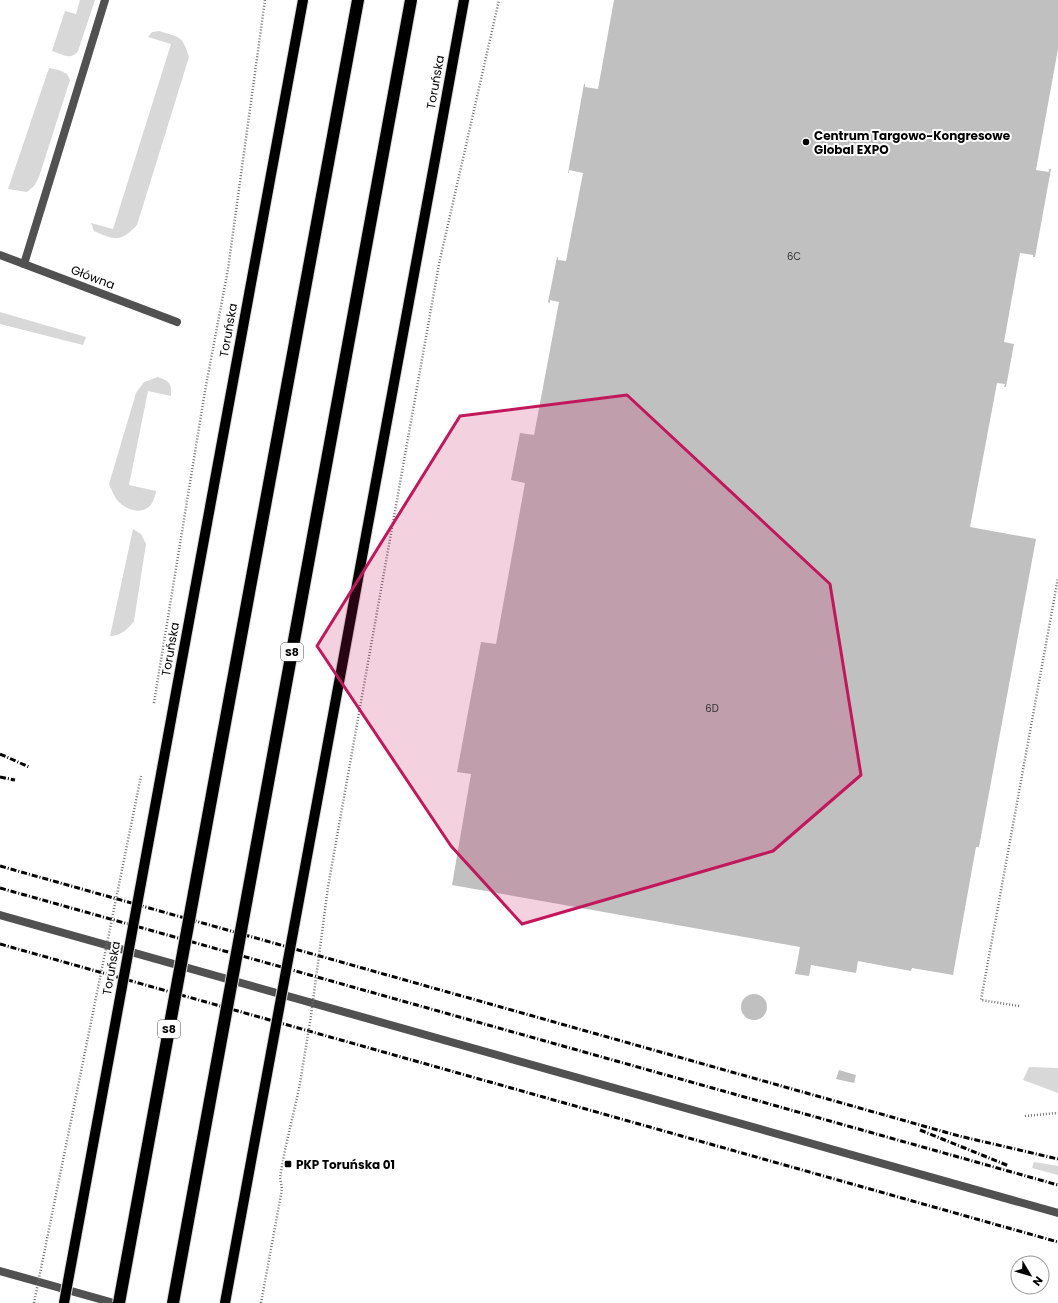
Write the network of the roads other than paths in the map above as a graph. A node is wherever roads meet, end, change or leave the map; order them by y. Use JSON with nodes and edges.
{"nodes":[{"id":1,"x":104,"y":0,"type":"edge"},
{"id":2,"x":303,"y":0,"type":"edge"},
{"id":3,"x":358,"y":0,"type":"edge"},
{"id":4,"x":411,"y":0,"type":"edge"},
{"id":5,"x":464,"y":0,"type":"edge"},
{"id":6,"x":0,"y":255,"type":"edge"},
{"id":7,"x":24,"y":264,"type":"junction"},
{"id":8,"x":177,"y":322,"type":"dead end"},
{"id":9,"x":0,"y":915,"type":"edge"},
{"id":10,"x":1058,"y":1213,"type":"edge"},
{"id":11,"x":0,"y":1271,"type":"edge"},
{"id":12,"x":64,"y":1303,"type":"edge"},
{"id":13,"x":114,"y":1303,"type":"edge"},
{"id":14,"x":119,"y":1303,"type":"edge"},
{"id":15,"x":173,"y":1303,"type":"edge"},
{"id":16,"x":225,"y":1303,"type":"edge"}],
"edges":[{"from":1,"to":7,"type":"lane"},
{"from":2,"to":12,"type":"main road","name":"Toruńska","bridge":true},
{"from":3,"to":14,"type":"highway","number":"S8","bridge":true},
{"from":4,"to":15,"type":"highway","number":"S8","bridge":true},
{"from":5,"to":16,"type":"main road","name":"Toruńska","bridge":true},
{"from":6,"to":7,"type":"lane","name":"Główna"},
{"from":7,"to":8,"type":"lane","name":"Główna"},
{"from":9,"to":10,"type":"lane"},
{"from":11,"to":13,"type":"lane"}]}
